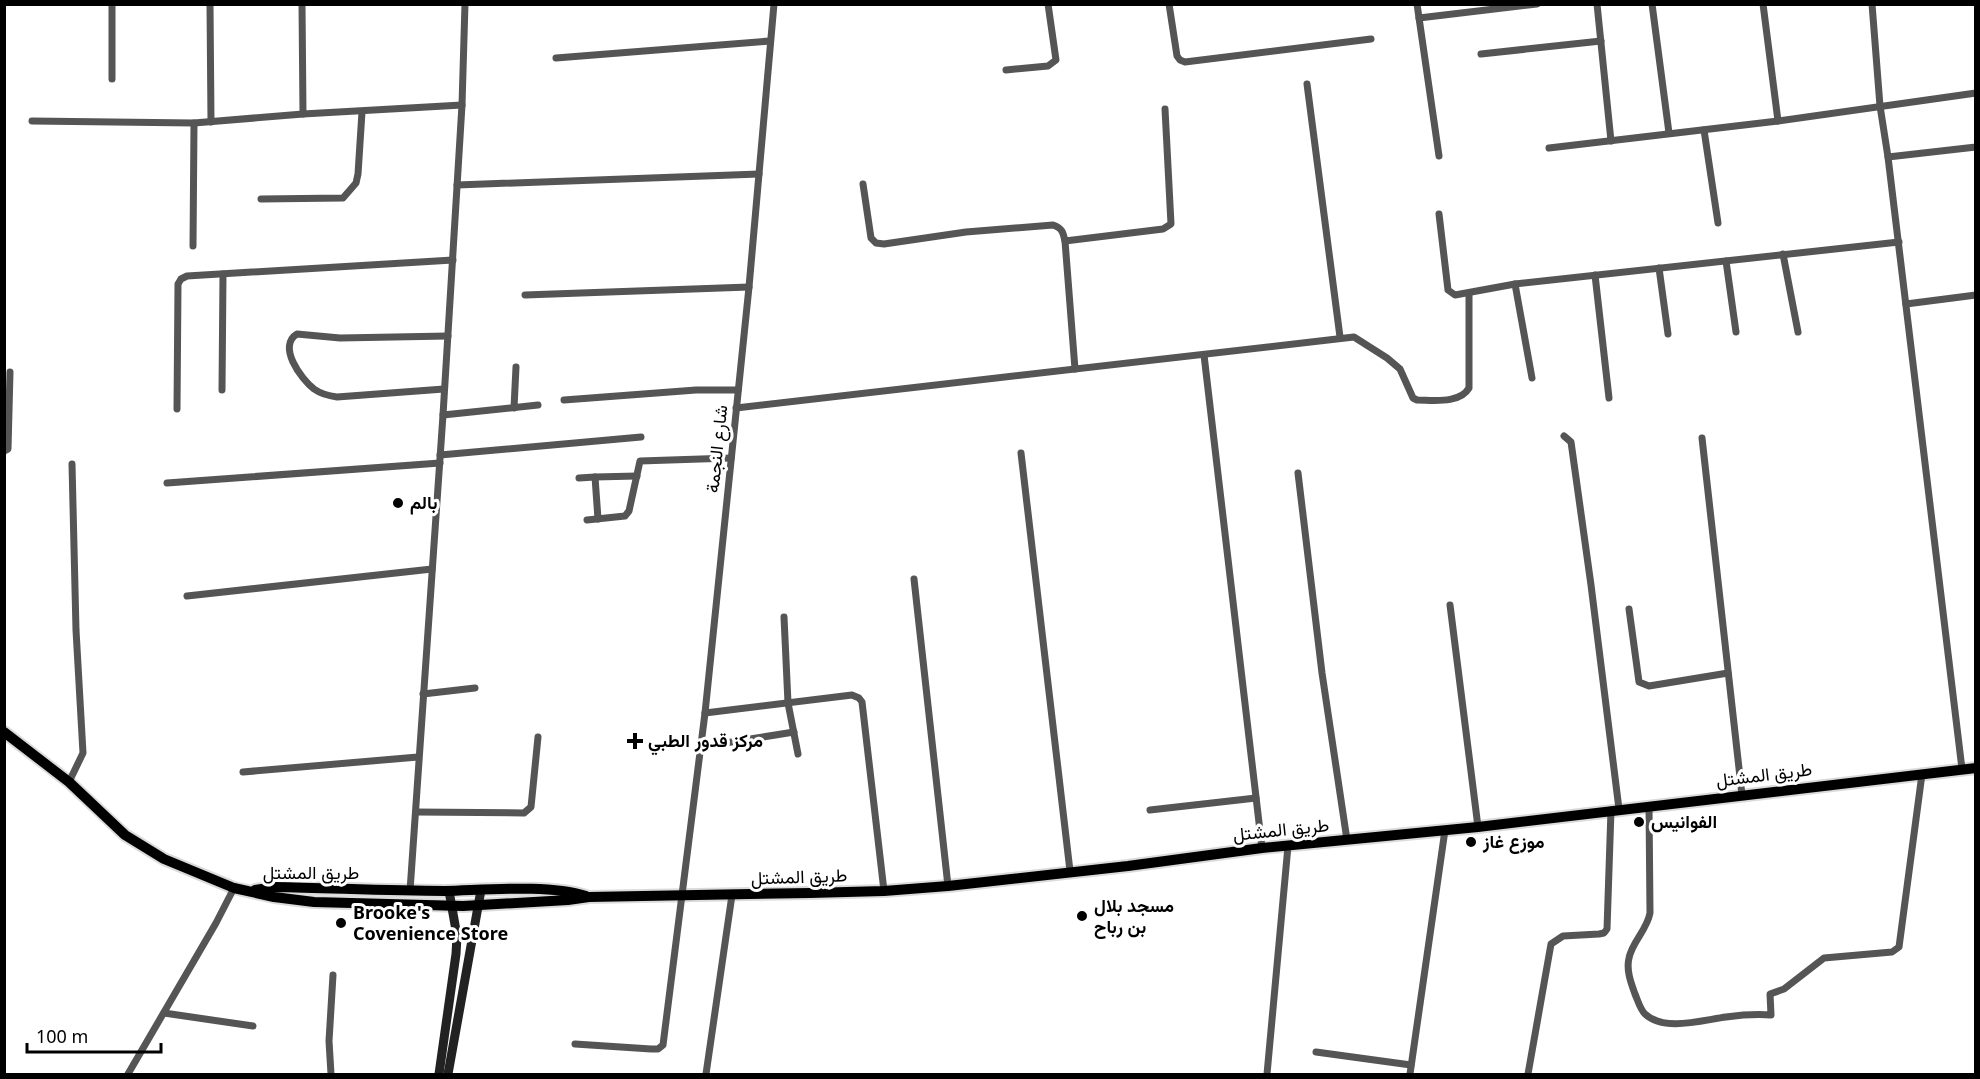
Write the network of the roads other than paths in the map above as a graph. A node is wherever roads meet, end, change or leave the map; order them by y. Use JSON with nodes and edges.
{"nodes":[{"id":1,"x":112,"y":4,"type":"edge"},
{"id":2,"x":210,"y":4,"type":"edge"},
{"id":3,"x":302,"y":4,"type":"edge"},
{"id":4,"x":465,"y":4,"type":"edge"},
{"id":5,"x":774,"y":4,"type":"edge"},
{"id":6,"x":1048,"y":4,"type":"edge"},
{"id":7,"x":1169,"y":4,"type":"edge"},
{"id":8,"x":1417,"y":4,"type":"edge"},
{"id":9,"x":1537,"y":4,"type":"edge"},
{"id":10,"x":1598,"y":4,"type":"edge"},
{"id":11,"x":1652,"y":4,"type":"edge"},
{"id":12,"x":1763,"y":4,"type":"edge"},
{"id":13,"x":1872,"y":4,"type":"edge"},
{"id":14,"x":1419,"y":18,"type":"junction"},
{"id":15,"x":1371,"y":39,"type":"dead end"},
{"id":16,"x":770,"y":41,"type":"junction"},
{"id":17,"x":1601,"y":41,"type":"junction"},
{"id":18,"x":1481,"y":54,"type":"dead end"},
{"id":19,"x":556,"y":58,"type":"dead end"},
{"id":20,"x":1006,"y":70,"type":"dead end"},
{"id":21,"x":111,"y":79,"type":"dead end"},
{"id":22,"x":1307,"y":84,"type":"dead end"},
{"id":23,"x":1976,"y":93,"type":"edge"},
{"id":24,"x":462,"y":105,"type":"junction"},
{"id":25,"x":1880,"y":106,"type":"junction"},
{"id":26,"x":1165,"y":109,"type":"dead end"},
{"id":27,"x":362,"y":112,"type":"junction"},
{"id":28,"x":303,"y":114,"type":"junction"},
{"id":29,"x":32,"y":121,"type":"dead end"},
{"id":30,"x":1778,"y":121,"type":"junction"},
{"id":31,"x":211,"y":122,"type":"junction"},
{"id":32,"x":194,"y":123,"type":"junction"},
{"id":33,"x":1704,"y":129,"type":"junction"},
{"id":34,"x":1669,"y":134,"type":"junction"},
{"id":35,"x":1611,"y":141,"type":"junction"},
{"id":36,"x":1976,"y":147,"type":"edge"},
{"id":37,"x":1549,"y":148,"type":"dead end"},
{"id":38,"x":1439,"y":156,"type":"dead end"},
{"id":39,"x":1888,"y":157,"type":"junction"},
{"id":40,"x":759,"y":174,"type":"junction"},
{"id":41,"x":863,"y":184,"type":"dead end"},
{"id":42,"x":457,"y":185,"type":"junction"},
{"id":43,"x":261,"y":199,"type":"dead end"},
{"id":44,"x":1439,"y":214,"type":"dead end"},
{"id":45,"x":1718,"y":223,"type":"dead end"},
{"id":46,"x":1065,"y":241,"type":"junction"},
{"id":47,"x":1899,"y":242,"type":"junction"},
{"id":48,"x":192,"y":246,"type":"dead end"},
{"id":49,"x":1783,"y":254,"type":"junction"},
{"id":50,"x":453,"y":260,"type":"junction"},
{"id":51,"x":1726,"y":261,"type":"junction"},
{"id":52,"x":1659,"y":268,"type":"junction"},
{"id":53,"x":223,"y":274,"type":"junction"},
{"id":54,"x":1595,"y":275,"type":"junction"},
{"id":55,"x":1515,"y":284,"type":"junction"},
{"id":56,"x":749,"y":287,"type":"junction"},
{"id":57,"x":1468,"y":293,"type":"junction"},
{"id":58,"x":525,"y":295,"type":"dead end"},
{"id":59,"x":1976,"y":295,"type":"edge"},
{"id":60,"x":1906,"y":304,"type":"junction"},
{"id":61,"x":1736,"y":332,"type":"dead end"},
{"id":62,"x":1798,"y":332,"type":"dead end"},
{"id":63,"x":1668,"y":334,"type":"dead end"},
{"id":64,"x":448,"y":336,"type":"junction"},
{"id":65,"x":1340,"y":337,"type":"junction"},
{"id":66,"x":1204,"y":355,"type":"junction"},
{"id":67,"x":516,"y":367,"type":"dead end"},
{"id":68,"x":1075,"y":369,"type":"junction"},
{"id":69,"x":10,"y":372,"type":"dead end"},
{"id":70,"x":1532,"y":378,"type":"dead end"},
{"id":71,"x":444,"y":389,"type":"junction"},
{"id":72,"x":222,"y":390,"type":"dead end"},
{"id":73,"x":738,"y":390,"type":"junction"},
{"id":74,"x":1609,"y":398,"type":"dead end"},
{"id":75,"x":564,"y":400,"type":"dead end"},
{"id":76,"x":538,"y":405,"type":"dead end"},
{"id":77,"x":514,"y":408,"type":"junction"},
{"id":78,"x":736,"y":408,"type":"junction"},
{"id":79,"x":177,"y":409,"type":"dead end"},
{"id":80,"x":443,"y":414,"type":"junction"},
{"id":81,"x":1564,"y":436,"type":"dead end"},
{"id":82,"x":641,"y":437,"type":"dead end"},
{"id":83,"x":1702,"y":438,"type":"dead end"},
{"id":84,"x":4,"y":452,"type":"edge"},
{"id":85,"x":1021,"y":453,"type":"dead end"},
{"id":86,"x":731,"y":458,"type":"junction"},
{"id":87,"x":440,"y":459,"type":"junction"},
{"id":88,"x":72,"y":464,"type":"dead end"},
{"id":89,"x":1298,"y":473,"type":"dead end"},
{"id":90,"x":637,"y":476,"type":"junction"},
{"id":91,"x":595,"y":477,"type":"junction"},
{"id":92,"x":579,"y":478,"type":"dead end"},
{"id":93,"x":167,"y":483,"type":"dead end"},
{"id":94,"x":598,"y":519,"type":"junction"},
{"id":95,"x":587,"y":520,"type":"dead end"},
{"id":96,"x":432,"y":569,"type":"junction"},
{"id":97,"x":914,"y":579,"type":"dead end"},
{"id":98,"x":187,"y":596,"type":"dead end"},
{"id":99,"x":1450,"y":605,"type":"dead end"},
{"id":100,"x":1629,"y":609,"type":"dead end"},
{"id":101,"x":784,"y":617,"type":"dead end"},
{"id":102,"x":1728,"y":674,"type":"junction"},
{"id":103,"x":475,"y":688,"type":"dead end"},
{"id":104,"x":423,"y":694,"type":"junction"},
{"id":105,"x":788,"y":702,"type":"junction"},
{"id":106,"x":705,"y":713,"type":"junction"},
{"id":107,"x":4,"y":732,"type":"edge"},
{"id":108,"x":794,"y":732,"type":"junction"},
{"id":109,"x":538,"y":737,"type":"dead end"},
{"id":110,"x":719,"y":744,"type":"dead end"},
{"id":111,"x":798,"y":754,"type":"dead end"},
{"id":112,"x":418,"y":757,"type":"junction"},
{"id":113,"x":1976,"y":768,"type":"edge"},
{"id":114,"x":1962,"y":769,"type":"junction"},
{"id":115,"x":243,"y":772,"type":"dead end"},
{"id":116,"x":1922,"y":774,"type":"junction"},
{"id":117,"x":69,"y":782,"type":"junction"},
{"id":118,"x":1742,"y":795,"type":"junction"},
{"id":119,"x":1256,"y":798,"type":"junction"},
{"id":120,"x":1649,"y":806,"type":"junction"},
{"id":121,"x":1150,"y":810,"type":"dead end"},
{"id":122,"x":1615,"y":810,"type":"junction"},
{"id":123,"x":416,"y":812,"type":"junction"},
{"id":124,"x":1478,"y":827,"type":"junction"},
{"id":125,"x":1445,"y":830,"type":"junction"},
{"id":126,"x":1347,"y":840,"type":"junction"},
{"id":127,"x":1288,"y":846,"type":"junction"},
{"id":128,"x":1262,"y":848,"type":"junction"},
{"id":129,"x":1071,"y":871,"type":"junction"},
{"id":130,"x":948,"y":886,"type":"junction"},
{"id":131,"x":234,"y":888,"type":"junction"},
{"id":132,"x":481,"y":890,"type":"junction"},
{"id":133,"x":248,"y":891,"type":"junction"},
{"id":134,"x":410,"y":891,"type":"junction"},
{"id":135,"x":448,"y":891,"type":"junction"},
{"id":136,"x":884,"y":891,"type":"junction"},
{"id":137,"x":681,"y":895,"type":"junction"},
{"id":138,"x":732,"y":895,"type":"junction"},
{"id":139,"x":589,"y":897,"type":"junction"},
{"id":140,"x":451,"y":905,"type":"junction"},
{"id":141,"x":479,"y":905,"type":"junction"},
{"id":142,"x":333,"y":975,"type":"dead end"},
{"id":143,"x":164,"y":1013,"type":"junction"},
{"id":144,"x":253,"y":1026,"type":"dead end"},
{"id":145,"x":575,"y":1044,"type":"dead end"},
{"id":146,"x":1316,"y":1052,"type":"dead end"},
{"id":147,"x":1412,"y":1065,"type":"junction"},
{"id":148,"x":129,"y":1074,"type":"edge"},
{"id":149,"x":331,"y":1074,"type":"edge"},
{"id":150,"x":439,"y":1074,"type":"edge"},
{"id":151,"x":448,"y":1074,"type":"edge"},
{"id":152,"x":706,"y":1074,"type":"edge"},
{"id":153,"x":1266,"y":1074,"type":"edge"},
{"id":154,"x":1410,"y":1074,"type":"edge"},
{"id":155,"x":1528,"y":1074,"type":"edge"}],
"edges":[{"from":1,"to":21,"type":"street"},
{"from":2,"to":31,"type":"street"},
{"from":3,"to":28,"type":"street"},
{"from":4,"to":24,"type":"street"},
{"from":5,"to":16,"type":"street","name":"شارع النجمة"},
{"from":6,"to":20,"type":"street"},
{"from":7,"to":15,"type":"street"},
{"from":8,"to":14,"type":"street"},
{"from":9,"to":14,"type":"street"},
{"from":10,"to":17,"type":"street"},
{"from":11,"to":34,"type":"street"},
{"from":12,"to":30,"type":"street"},
{"from":13,"to":25,"type":"street"},
{"from":14,"to":38,"type":"street"},
{"from":16,"to":19,"type":"street"},
{"from":16,"to":40,"type":"street","name":"شارع النجمة"},
{"from":17,"to":18,"type":"street"},
{"from":17,"to":35,"type":"street"},
{"from":22,"to":65,"type":"street"},
{"from":23,"to":25,"type":"street"},
{"from":24,"to":27,"type":"street"},
{"from":24,"to":42,"type":"street"},
{"from":25,"to":30,"type":"street"},
{"from":25,"to":39,"type":"street"},
{"from":26,"to":46,"type":"street"},
{"from":27,"to":28,"type":"street"},
{"from":27,"to":43,"type":"street"},
{"from":28,"to":31,"type":"street"},
{"from":29,"to":32,"type":"street"},
{"from":30,"to":33,"type":"street"},
{"from":31,"to":32,"type":"street"},
{"from":32,"to":48,"type":"street"},
{"from":33,"to":34,"type":"street"},
{"from":33,"to":45,"type":"street"},
{"from":34,"to":35,"type":"street"},
{"from":35,"to":37,"type":"street"},
{"from":36,"to":39,"type":"street"},
{"from":39,"to":47,"type":"street"},
{"from":40,"to":42,"type":"street"},
{"from":40,"to":56,"type":"street","name":"شارع النجمة"},
{"from":41,"to":46,"type":"street"},
{"from":42,"to":50,"type":"street"},
{"from":44,"to":57,"type":"street"},
{"from":46,"to":68,"type":"street"},
{"from":47,"to":49,"type":"street"},
{"from":47,"to":60,"type":"street"},
{"from":49,"to":51,"type":"street"},
{"from":49,"to":62,"type":"street"},
{"from":50,"to":53,"type":"street"},
{"from":50,"to":64,"type":"street"},
{"from":51,"to":52,"type":"street"},
{"from":51,"to":61,"type":"street"},
{"from":52,"to":54,"type":"street"},
{"from":52,"to":63,"type":"street"},
{"from":53,"to":72,"type":"street"},
{"from":53,"to":79,"type":"street"},
{"from":54,"to":55,"type":"street"},
{"from":54,"to":74,"type":"street"},
{"from":55,"to":57,"type":"street"},
{"from":55,"to":70,"type":"street"},
{"from":56,"to":58,"type":"street"},
{"from":56,"to":73,"type":"street","name":"شارع النجمة"},
{"from":57,"to":65,"type":"street"},
{"from":59,"to":60,"type":"street"},
{"from":60,"to":114,"type":"street"},
{"from":64,"to":71,"type":"street"},
{"from":64,"to":71,"type":"street"},
{"from":65,"to":66,"type":"street"},
{"from":66,"to":68,"type":"street"},
{"from":66,"to":119,"type":"street"},
{"from":67,"to":77,"type":"street"},
{"from":68,"to":78,"type":"street"},
{"from":69,"to":84,"type":"street"},
{"from":71,"to":80,"type":"street"},
{"from":73,"to":75,"type":"street"},
{"from":73,"to":78,"type":"street","name":"شارع النجمة"},
{"from":76,"to":77,"type":"street"},
{"from":77,"to":80,"type":"street"},
{"from":78,"to":86,"type":"street","name":"شارع النجمة"},
{"from":80,"to":87,"type":"street"},
{"from":81,"to":122,"type":"street"},
{"from":82,"to":87,"type":"street"},
{"from":83,"to":102,"type":"street"},
{"from":85,"to":129,"type":"street"},
{"from":86,"to":90,"type":"street"},
{"from":86,"to":106,"type":"street","name":"شارع النجمة"},
{"from":87,"to":93,"type":"street"},
{"from":87,"to":96,"type":"street"},
{"from":88,"to":117,"type":"street"},
{"from":89,"to":126,"type":"street"},
{"from":90,"to":91,"type":"street"},
{"from":90,"to":94,"type":"street"},
{"from":91,"to":92,"type":"street"},
{"from":91,"to":94,"type":"street"},
{"from":94,"to":95,"type":"street"},
{"from":96,"to":98,"type":"street"},
{"from":96,"to":104,"type":"street"},
{"from":97,"to":130,"type":"street"},
{"from":99,"to":124,"type":"street"},
{"from":100,"to":102,"type":"street"},
{"from":101,"to":105,"type":"street"},
{"from":102,"to":118,"type":"street"},
{"from":103,"to":104,"type":"street"},
{"from":104,"to":112,"type":"street"},
{"from":105,"to":106,"type":"street"},
{"from":105,"to":108,"type":"street"},
{"from":105,"to":136,"type":"street"},
{"from":106,"to":137,"type":"street","name":"شارع النجمة"},
{"from":107,"to":117,"type":"main road","name":"طريق المشتل"},
{"from":108,"to":110,"type":"street"},
{"from":108,"to":111,"type":"street"},
{"from":109,"to":123,"type":"street"},
{"from":112,"to":115,"type":"street"},
{"from":112,"to":123,"type":"street"},
{"from":113,"to":114,"type":"main road","name":"طريق المشتل"},
{"from":114,"to":116,"type":"main road","name":"طريق المشتل"},
{"from":116,"to":118,"type":"main road","name":"طريق المشتل"},
{"from":116,"to":120,"type":"street"},
{"from":117,"to":131,"type":"main road","name":"طريق المشتل"},
{"from":118,"to":120,"type":"main road","name":"طريق المشتل"},
{"from":119,"to":121,"type":"street"},
{"from":119,"to":128,"type":"street"},
{"from":120,"to":122,"type":"main road","name":"طريق المشتل"},
{"from":122,"to":124,"type":"main road","name":"طريق المشتل"},
{"from":122,"to":155,"type":"street"},
{"from":123,"to":134,"type":"street"},
{"from":124,"to":125,"type":"main road","name":"طريق المشتل"},
{"from":125,"to":126,"type":"main road","name":"طريق المشتل"},
{"from":125,"to":147,"type":"street"},
{"from":126,"to":127,"type":"main road","name":"طريق المشتل"},
{"from":127,"to":128,"type":"main road","name":"طريق المشتل"},
{"from":127,"to":153,"type":"street"},
{"from":128,"to":129,"type":"main road","name":"طريق المشتل"},
{"from":129,"to":130,"type":"main road","name":"طريق المشتل"},
{"from":130,"to":136,"type":"main road","name":"طريق المشتل"},
{"from":131,"to":133,"type":"main road","name":"طريق المشتل"},
{"from":131,"to":143,"type":"street"},
{"from":132,"to":135,"type":"main road","name":"طريق المشتل"},
{"from":132,"to":139,"type":"main road","name":"طريق المشتل"},
{"from":132,"to":141,"type":"main road"},
{"from":133,"to":134,"type":"main road","name":"طريق المشتل"},
{"from":133,"to":140,"type":"main road","name":"طريق المشتل"},
{"from":134,"to":135,"type":"main road","name":"طريق المشتل"},
{"from":135,"to":140,"type":"main road"},
{"from":136,"to":138,"type":"main road","name":"طريق المشتل"},
{"from":137,"to":138,"type":"main road","name":"طريق المشتل"},
{"from":137,"to":139,"type":"main road","name":"طريق المشتل"},
{"from":137,"to":145,"type":"street","name":"شارع النجمة"},
{"from":138,"to":152,"type":"street"},
{"from":139,"to":141,"type":"main road","name":"طريق المشتل"},
{"from":140,"to":141,"type":"main road","name":"طريق المشتل"},
{"from":140,"to":150,"type":"main road"},
{"from":141,"to":151,"type":"main road"},
{"from":142,"to":149,"type":"street"},
{"from":143,"to":144,"type":"street"},
{"from":143,"to":148,"type":"street"},
{"from":146,"to":147,"type":"street"},
{"from":147,"to":154,"type":"street"}]}
